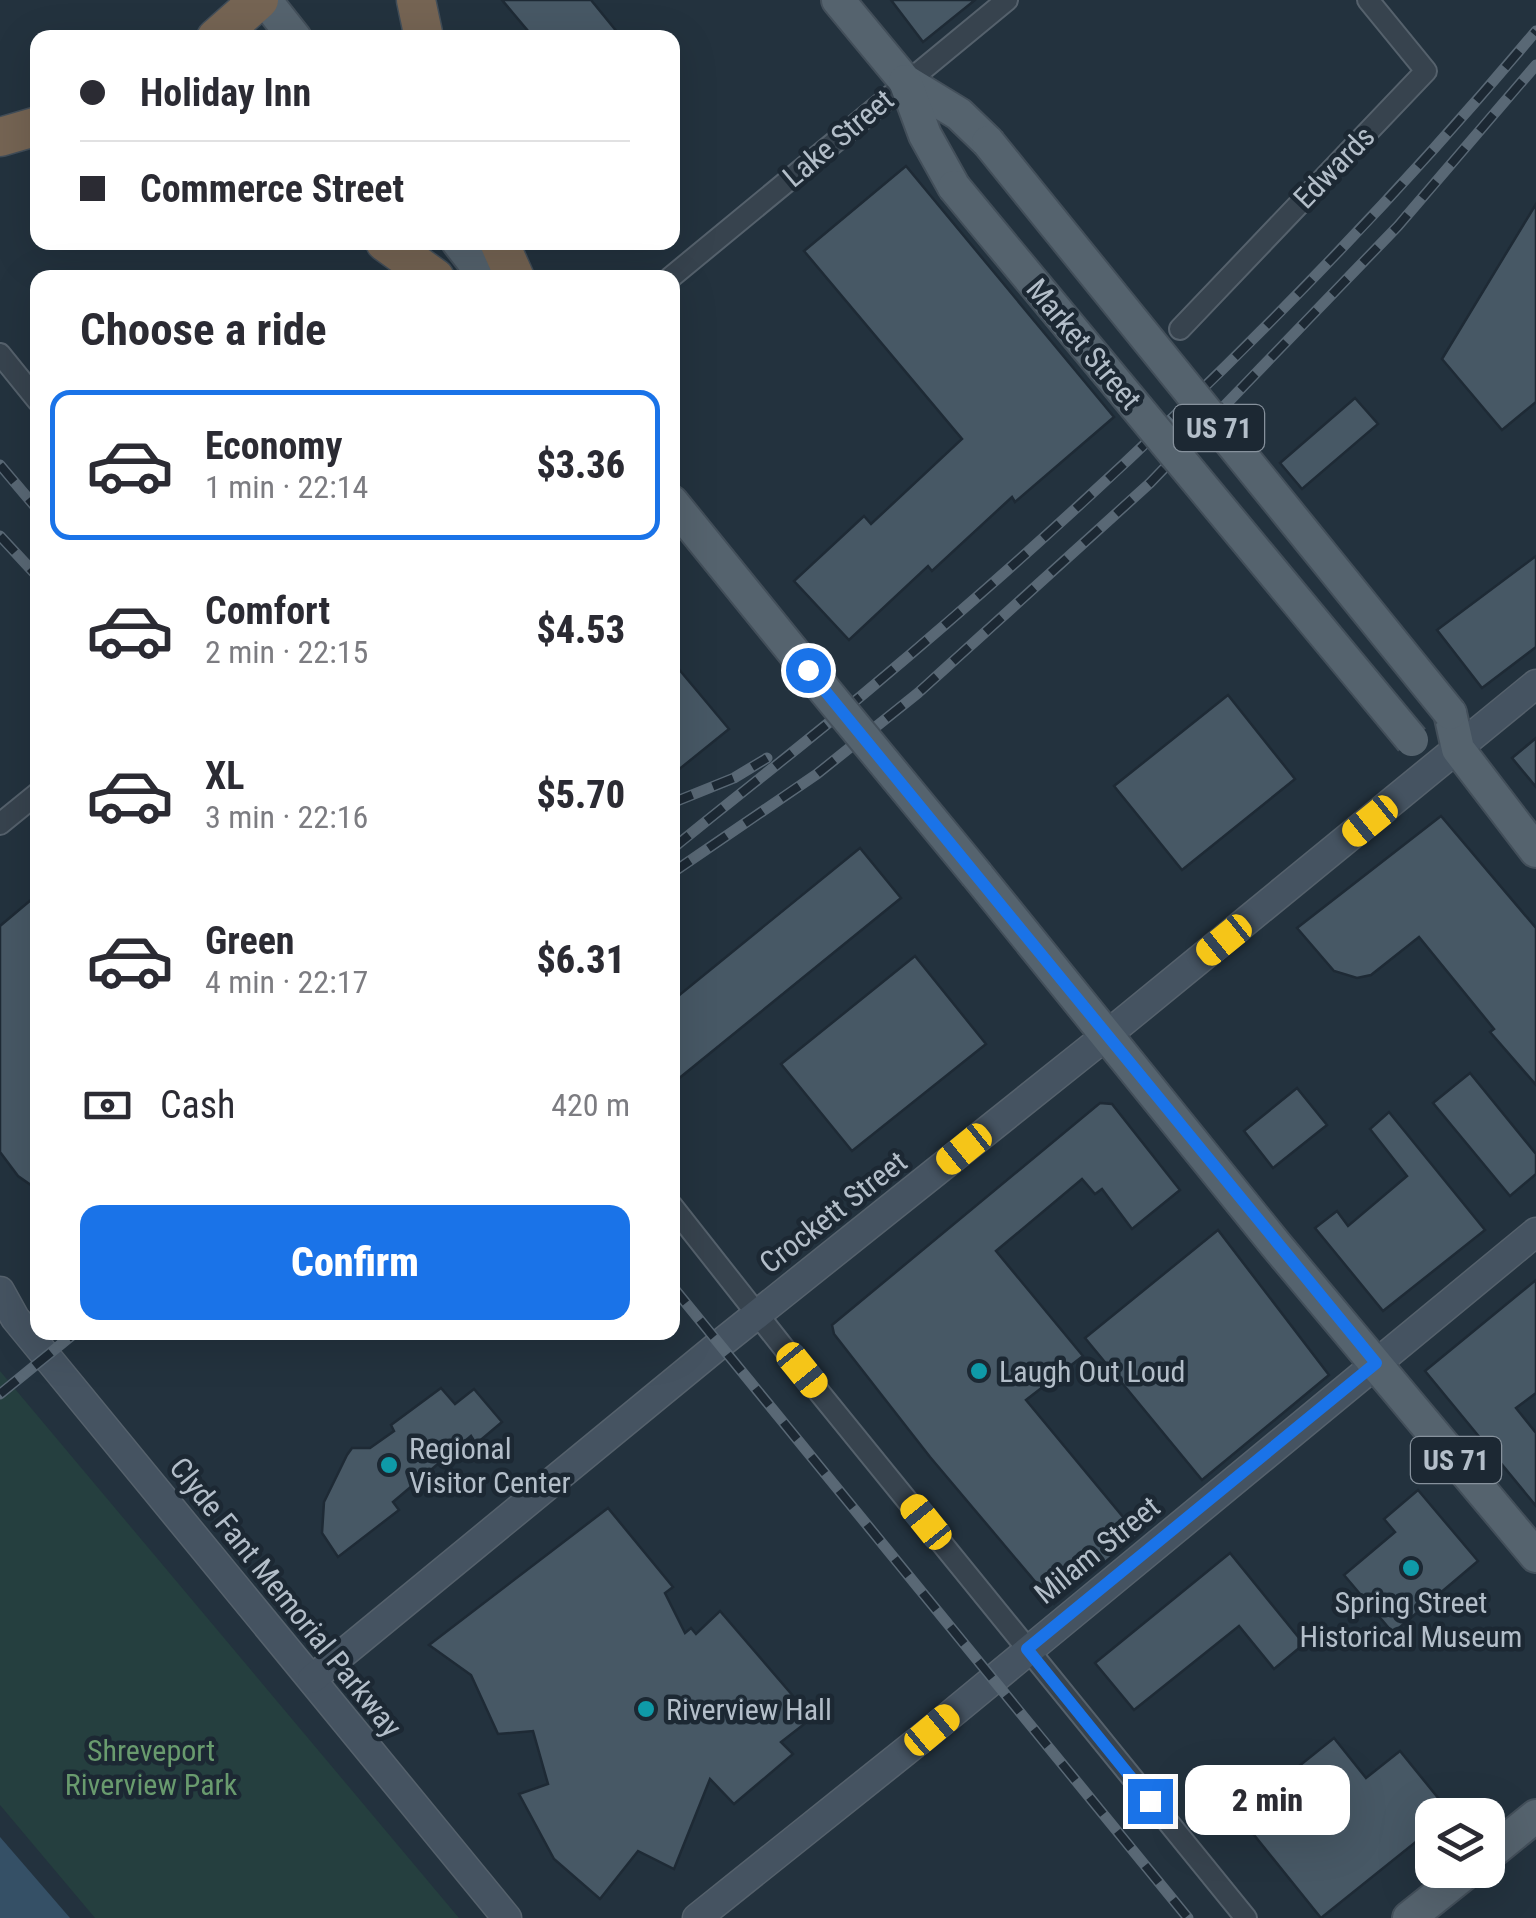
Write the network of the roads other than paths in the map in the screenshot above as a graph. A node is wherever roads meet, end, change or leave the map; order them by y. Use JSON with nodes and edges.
{"nodes":[{"id":1,"x":262,"y":0,"type":"edge"},
{"id":2,"x":416,"y":0,"type":"edge"},
{"id":3,"x":838,"y":0,"type":"edge"},
{"id":4,"x":1007,"y":0,"type":"edge"},
{"id":5,"x":1368,"y":0,"type":"edge"},
{"id":6,"x":226,"y":30,"type":"edge"},
{"id":7,"x":288,"y":30,"type":"edge"},
{"id":8,"x":422,"y":30,"type":"edge"},
{"id":9,"x":906,"y":82,"type":"junction"},
{"id":10,"x":30,"y":129,"type":"edge"},
{"id":11,"x":0,"y":138,"type":"edge"},
{"id":12,"x":0,"y":151,"type":"edge"},
{"id":13,"x":30,"y":151,"type":"edge"},
{"id":14,"x":395,"y":250,"type":"edge"},
{"id":15,"x":464,"y":250,"type":"edge"},
{"id":16,"x":424,"y":270,"type":"edge"},
{"id":17,"x":480,"y":270,"type":"edge"},
{"id":18,"x":680,"y":270,"type":"edge"},
{"id":19,"x":1180,"y":329,"type":"dead end"},
{"id":20,"x":0,"y":354,"type":"edge"},
{"id":21,"x":30,"y":391,"type":"edge"},
{"id":22,"x":680,"y":512,"type":"edge"},
{"id":23,"x":1536,"y":684,"type":"edge"},
{"id":24,"x":1458,"y":749,"type":"junction"},
{"id":25,"x":30,"y":800,"type":"edge"},
{"id":26,"x":0,"y":824,"type":"edge"},
{"id":27,"x":1536,"y":851,"type":"edge"},
{"id":28,"x":1107,"y":1035,"type":"junction"},
{"id":29,"x":680,"y":1216,"type":"edge"},
{"id":30,"x":1536,"y":1232,"type":"edge"},
{"id":31,"x":0,"y":1291,"type":"edge"},
{"id":32,"x":8,"y":1312,"type":"edge"},
{"id":33,"x":758,"y":1313,"type":"junction"},
{"id":34,"x":30,"y":1339,"type":"edge"},
{"id":35,"x":31,"y":1340,"type":"edge"},
{"id":36,"x":1376,"y":1363,"type":"junction"},
{"id":37,"x":1536,"y":1556,"type":"edge"},
{"id":38,"x":1027,"y":1649,"type":"junction"},
{"id":39,"x":312,"y":1679,"type":"junction"},
{"id":40,"x":1526,"y":1824,"type":"edge"},
{"id":41,"x":1505,"y":1841,"type":"edge"},
{"id":42,"x":1446,"y":1888,"type":"edge"},
{"id":43,"x":508,"y":1918,"type":"edge"},
{"id":44,"x":697,"y":1918,"type":"edge"},
{"id":45,"x":1246,"y":1918,"type":"edge"},
{"id":46,"x":1409,"y":1918,"type":"edge"}],
"edges":[{"from":1,"to":6,"type":"highway"},
{"from":1,"to":7,"type":"main road"},
{"from":2,"to":8,"type":"highway"},
{"from":3,"to":9,"type":"main road","name":"Market Street","number":"US 71"},
{"from":4,"to":9,"type":"street","name":"Lake Street"},
{"from":5,"to":19,"type":"street","name":"Edwards"},
{"from":9,"to":18,"type":"street","name":"Lake Street"},
{"from":9,"to":24,"type":"main road","name":"Market Street","number":"US 71","bridge":true},
{"from":9,"to":24,"type":"main road","name":"Market Street","number":"US 71","bridge":true},
{"from":10,"to":11,"type":"highway"},
{"from":12,"to":13,"type":"highway"},
{"from":14,"to":16,"type":"highway"},
{"from":15,"to":17,"type":"main road"},
{"from":20,"to":21,"type":"street"},
{"from":22,"to":28,"type":"main road","number":"US 71","bridge":true},
{"from":23,"to":24,"type":"street","name":"Crockett Street"},
{"from":24,"to":27,"type":"main road","name":"Market Street","number":"US 71"},
{"from":24,"to":28,"type":"street","name":"Crockett Street"},
{"from":25,"to":26,"type":"street"},
{"from":28,"to":33,"type":"street","name":"Crockett Street"},
{"from":28,"to":36,"type":"main road","number":"US 71"},
{"from":29,"to":33,"type":"street"},
{"from":30,"to":36,"type":"street","name":"Milam Street"},
{"from":31,"to":32,"type":"street","name":"Clyde Fant Memorial Parkway"},
{"from":32,"to":34,"type":"street","name":"Clyde Fant Memorial Parkway"},
{"from":33,"to":38,"type":"street"},
{"from":33,"to":39,"type":"street","name":"Crockett Street"},
{"from":35,"to":39,"type":"street","name":"Clyde Fant Memorial Parkway"},
{"from":36,"to":37,"type":"main road","number":"US 71"},
{"from":36,"to":38,"type":"street","name":"Milam Street"},
{"from":38,"to":44,"type":"street","name":"Milam Street"},
{"from":38,"to":45,"type":"street"},
{"from":39,"to":43,"type":"street","name":"Clyde Fant Memorial Parkway"},
{"from":40,"to":41,"type":"main road"},
{"from":42,"to":46,"type":"main road"}]}
